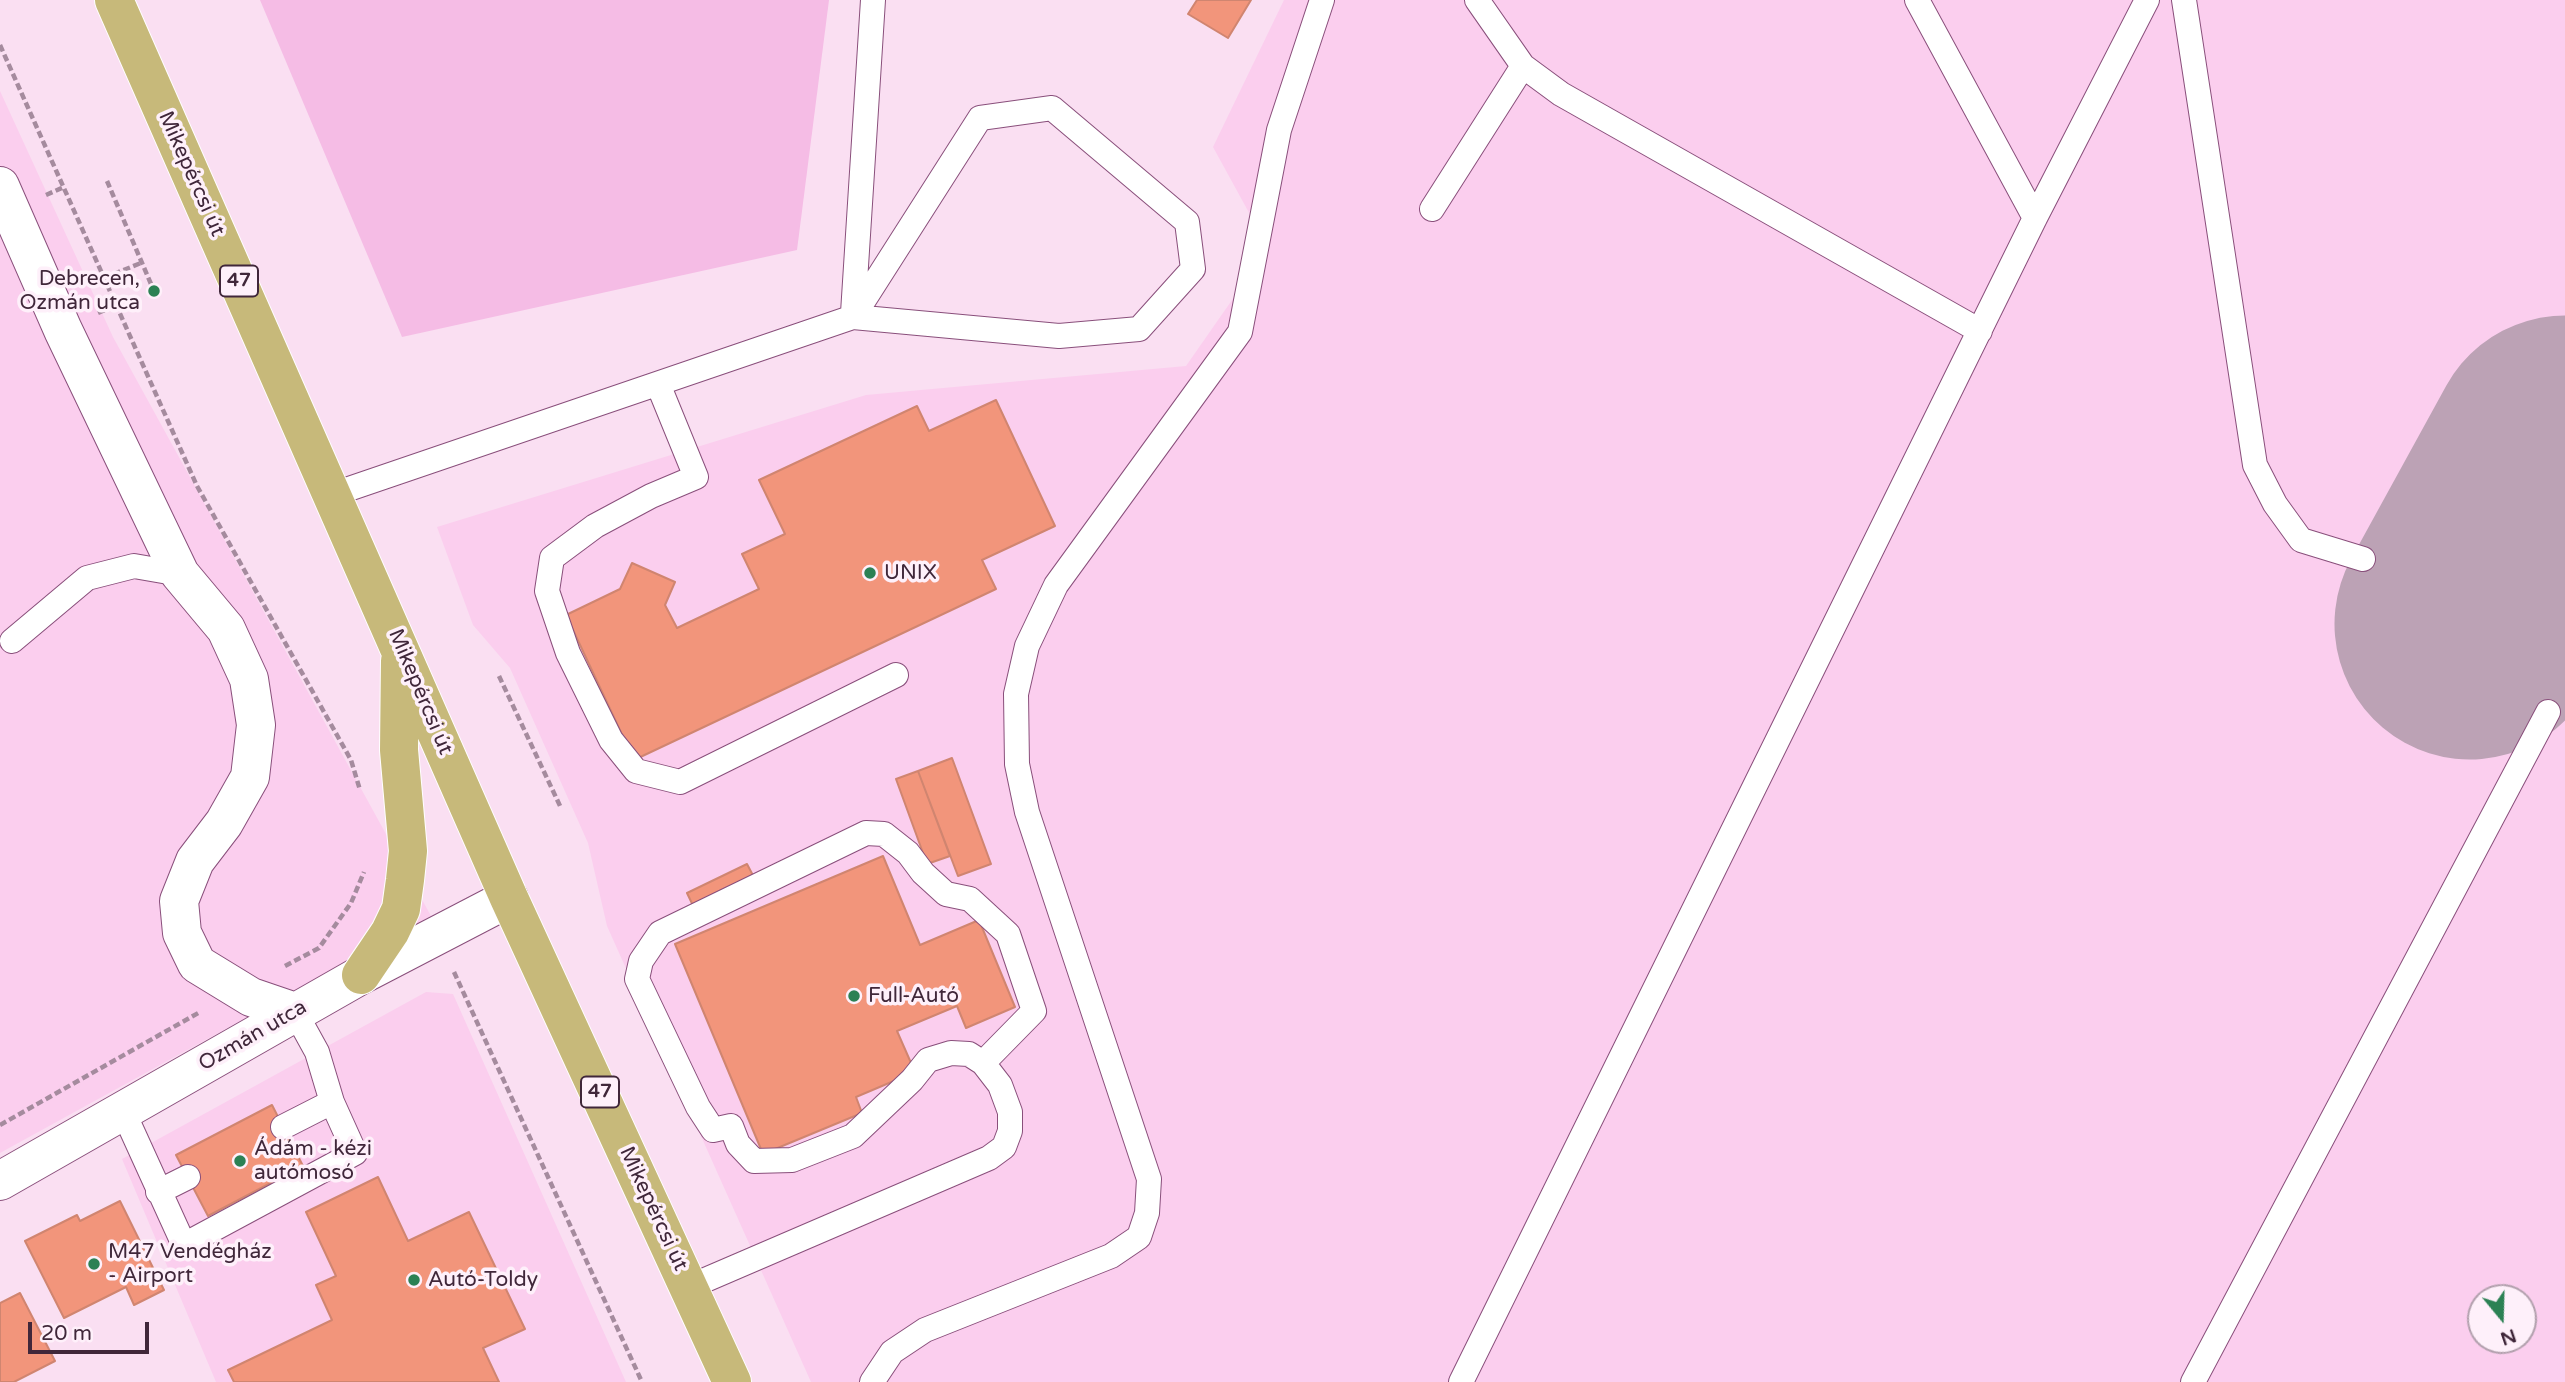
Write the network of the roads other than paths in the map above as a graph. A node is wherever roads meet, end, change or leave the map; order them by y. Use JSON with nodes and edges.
{"nodes":[{"id":1,"x":114,"y":0,"type":"edge"},
{"id":2,"x":873,"y":0,"type":"edge"},
{"id":3,"x":1322,"y":0,"type":"edge"},
{"id":4,"x":1477,"y":0,"type":"edge"},
{"id":5,"x":1916,"y":0,"type":"edge"},
{"id":6,"x":2147,"y":0,"type":"edge"},
{"id":7,"x":2184,"y":0,"type":"edge"},
{"id":8,"x":1523,"y":65,"type":"junction"},
{"id":9,"x":2,"y":195,"type":"edge"},
{"id":10,"x":1432,"y":209,"type":"dead end"},
{"id":11,"x":2035,"y":218,"type":"junction"},
{"id":12,"x":853,"y":317,"type":"junction"},
{"id":13,"x":1980,"y":331,"type":"junction"},
{"id":14,"x":658,"y":384,"type":"junction"},
{"id":15,"x":334,"y":494,"type":"junction"},
{"id":16,"x":2364,"y":559,"type":"dead end"},
{"id":17,"x":180,"y":574,"type":"junction"},
{"id":18,"x":12,"y":640,"type":"dead end"},
{"id":19,"x":400,"y":645,"type":"junction"},
{"id":20,"x":896,"y":675,"type":"dead end"},
{"id":21,"x":2548,"y":712,"type":"dead end"},
{"id":22,"x":509,"y":898,"type":"junction"},
{"id":23,"x":360,"y":975,"type":"junction"},
{"id":24,"x":295,"y":1012,"type":"junction"},
{"id":25,"x":983,"y":1063,"type":"junction"},
{"id":26,"x":332,"y":1102,"type":"junction"},
{"id":27,"x":123,"y":1111,"type":"junction"},
{"id":28,"x":283,"y":1126,"type":"dead end"},
{"id":29,"x":188,"y":1177,"type":"dead end"},
{"id":30,"x":0,"y":1181,"type":"edge"},
{"id":31,"x":158,"y":1192,"type":"junction"},
{"id":32,"x":689,"y":1287,"type":"junction"},
{"id":33,"x":732,"y":1382,"type":"edge"},
{"id":34,"x":872,"y":1382,"type":"edge"},
{"id":35,"x":1461,"y":1382,"type":"edge"},
{"id":36,"x":2193,"y":1382,"type":"edge"}],
"edges":[{"from":1,"to":15,"type":"main road","name":"Mikepércsi út","number":"47"},
{"from":2,"to":12,"type":"lane"},
{"from":3,"to":34,"type":"lane"},
{"from":4,"to":8,"type":"lane"},
{"from":5,"to":11,"type":"lane"},
{"from":6,"to":11,"type":"lane"},
{"from":7,"to":16,"type":"lane"},
{"from":8,"to":10,"type":"lane"},
{"from":8,"to":13,"type":"lane"},
{"from":9,"to":17,"type":"street"},
{"from":11,"to":13,"type":"lane"},
{"from":12,"to":12,"type":"lane"},
{"from":12,"to":14,"type":"lane"},
{"from":13,"to":35,"type":"lane"},
{"from":14,"to":15,"type":"lane"},
{"from":14,"to":20,"type":"lane"},
{"from":15,"to":19,"type":"main road","name":"Mikepércsi út","number":"47"},
{"from":17,"to":18,"type":"lane"},
{"from":17,"to":24,"type":"street"},
{"from":19,"to":22,"type":"main road","name":"Mikepércsi út","number":"47"},
{"from":19,"to":23,"type":"main road"},
{"from":21,"to":36,"type":"lane"},
{"from":22,"to":23,"type":"street","name":"Ozmán utca"},
{"from":22,"to":32,"type":"main road","name":"Mikepércsi út","number":"47"},
{"from":23,"to":24,"type":"street","name":"Ozmán utca"},
{"from":24,"to":26,"type":"lane"},
{"from":24,"to":27,"type":"street","name":"Ozmán utca"},
{"from":25,"to":25,"type":"lane"},
{"from":25,"to":32,"type":"lane"},
{"from":26,"to":28,"type":"lane"},
{"from":26,"to":31,"type":"lane"},
{"from":27,"to":30,"type":"street","name":"Ozmán utca"},
{"from":27,"to":31,"type":"lane"},
{"from":29,"to":31,"type":"lane"},
{"from":32,"to":33,"type":"main road","name":"Mikepércsi út","number":"47"}]}
